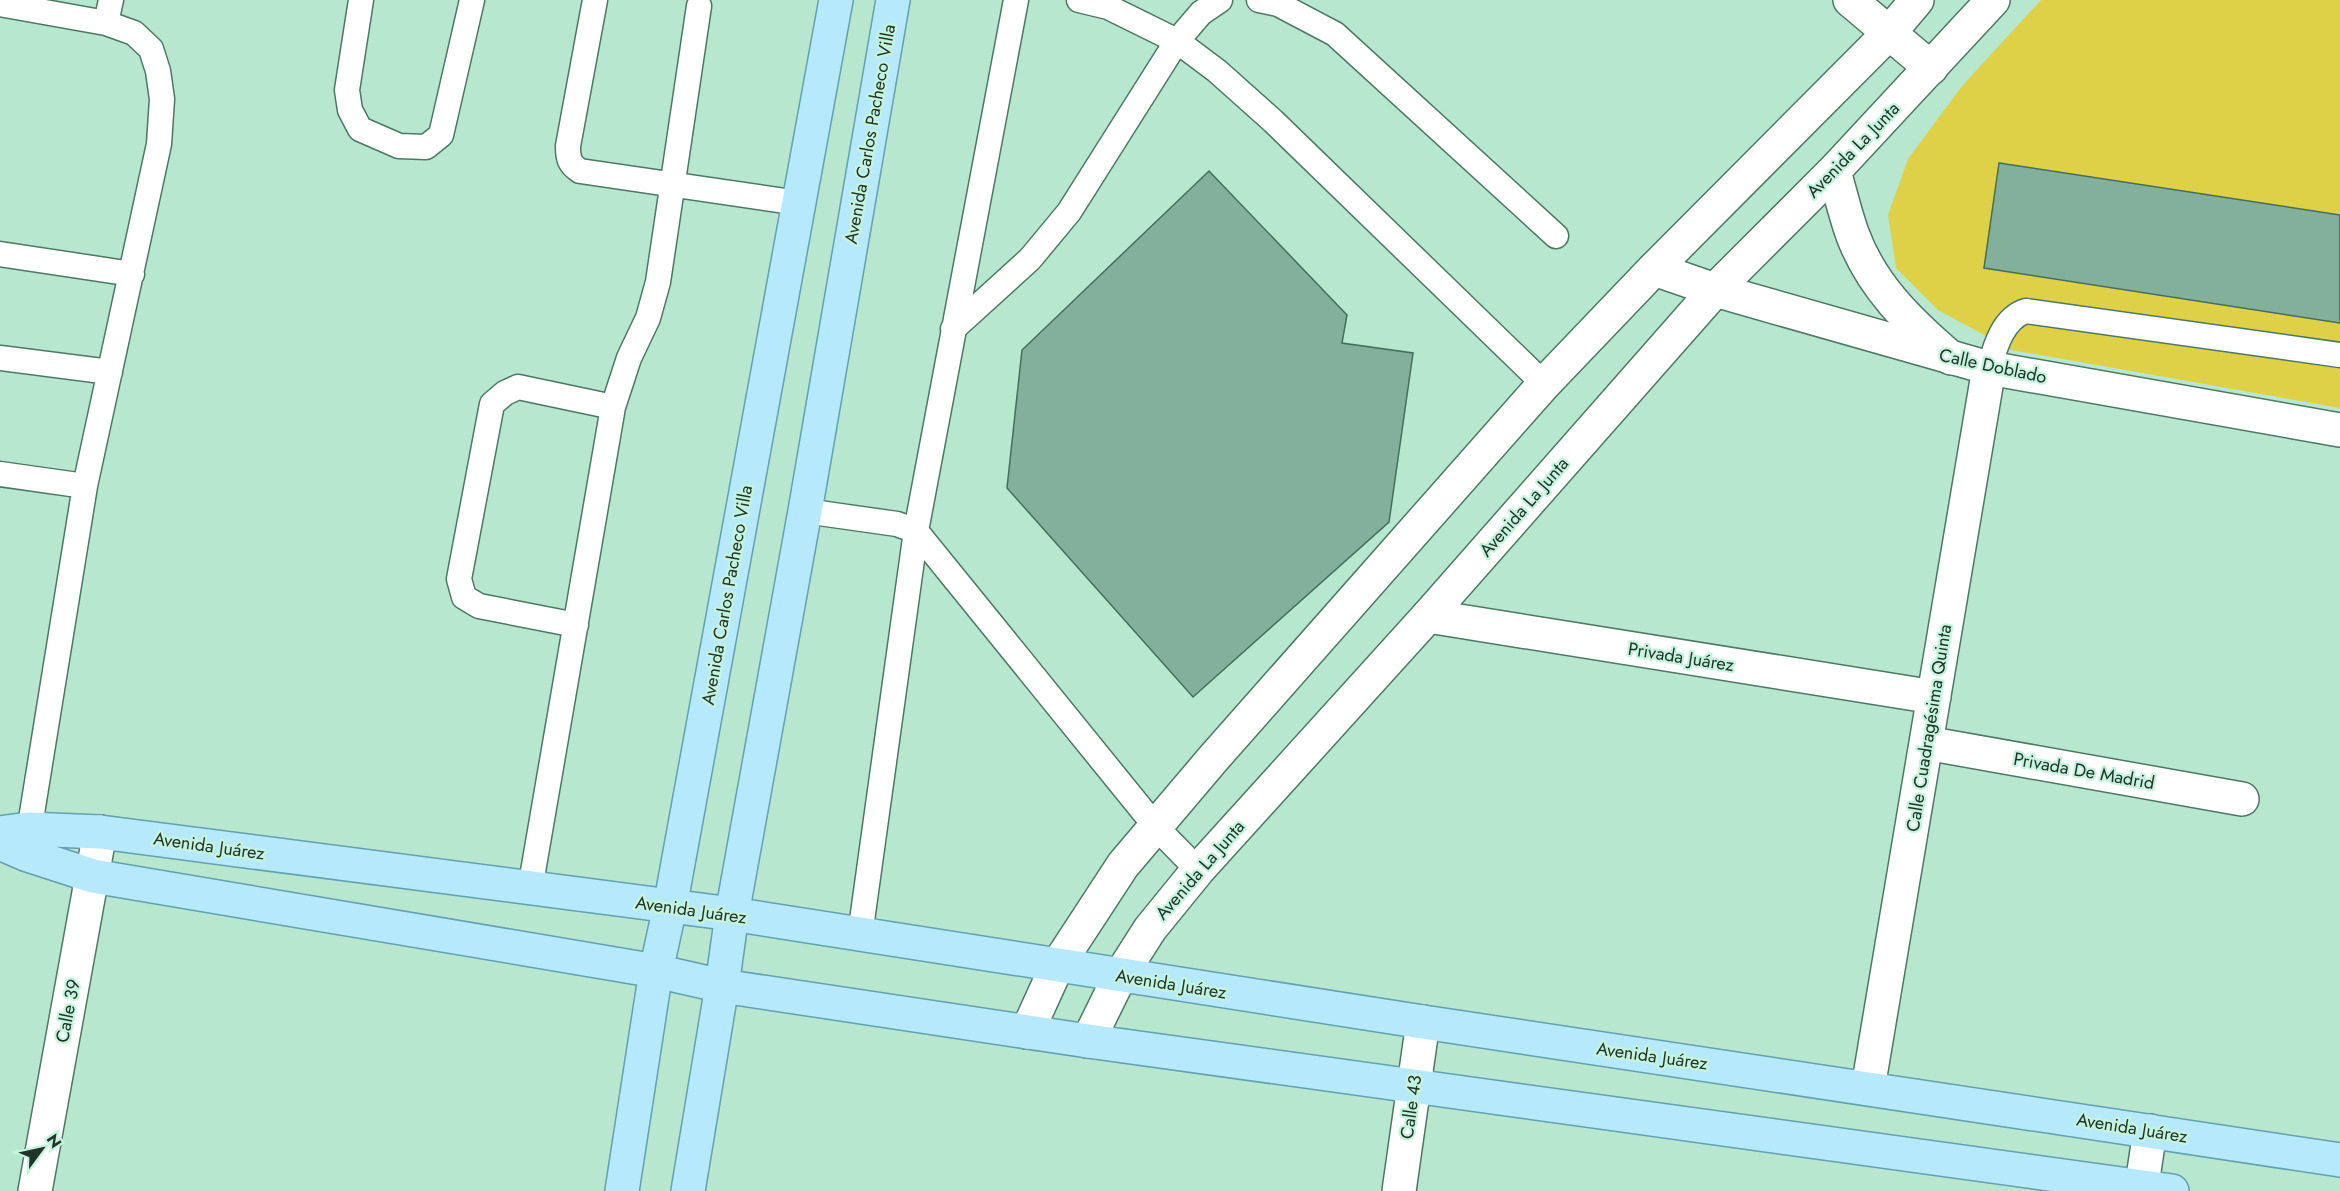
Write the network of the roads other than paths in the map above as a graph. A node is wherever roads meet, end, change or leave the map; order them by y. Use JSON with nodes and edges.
{"nodes":[{"id":1,"x":361,"y":0,"type":"edge"},
{"id":2,"x":472,"y":0,"type":"edge"},
{"id":3,"x":595,"y":0,"type":"edge"},
{"id":4,"x":836,"y":0,"type":"edge"},
{"id":5,"x":893,"y":0,"type":"edge"},
{"id":6,"x":1016,"y":0,"type":"edge"},
{"id":7,"x":1079,"y":0,"type":"edge"},
{"id":8,"x":1220,"y":0,"type":"edge"},
{"id":9,"x":1259,"y":0,"type":"edge"},
{"id":10,"x":1850,"y":0,"type":"edge"},
{"id":11,"x":1917,"y":0,"type":"edge"},
{"id":12,"x":1994,"y":0,"type":"edge"},
{"id":13,"x":0,"y":2,"type":"edge"},
{"id":14,"x":699,"y":6,"type":"dead end"},
{"id":15,"x":109,"y":12,"type":"edge"},
{"id":16,"x":1889,"y":33,"type":"junction"},
{"id":17,"x":1177,"y":41,"type":"junction"},
{"id":18,"x":1931,"y":68,"type":"junction"},
{"id":19,"x":1834,"y":171,"type":"junction"},
{"id":20,"x":674,"y":183,"type":"junction"},
{"id":21,"x":799,"y":203,"type":"junction"},
{"id":22,"x":1556,"y":236,"type":"dead end"},
{"id":23,"x":0,"y":254,"type":"edge"},
{"id":24,"x":1654,"y":269,"type":"junction"},
{"id":25,"x":132,"y":274,"type":"junction"},
{"id":26,"x":1715,"y":290,"type":"junction"},
{"id":27,"x":953,"y":329,"type":"junction"},
{"id":28,"x":2340,"y":354,"type":"edge"},
{"id":29,"x":0,"y":358,"type":"edge"},
{"id":30,"x":1951,"y":358,"type":"junction"},
{"id":31,"x":1989,"y":368,"type":"junction"},
{"id":32,"x":110,"y":372,"type":"junction"},
{"id":33,"x":1544,"y":384,"type":"junction"},
{"id":34,"x":613,"y":407,"type":"junction"},
{"id":35,"x":2340,"y":430,"type":"edge"},
{"id":36,"x":0,"y":474,"type":"edge"},
{"id":37,"x":85,"y":486,"type":"junction"},
{"id":38,"x":805,"y":511,"type":"junction"},
{"id":39,"x":916,"y":531,"type":"junction"},
{"id":40,"x":1428,"y":616,"type":"junction"},
{"id":41,"x":576,"y":625,"type":"junction"},
{"id":42,"x":1934,"y":697,"type":"junction"},
{"id":43,"x":1926,"y":743,"type":"junction"},
{"id":44,"x":2242,"y":799,"type":"dead end"},
{"id":45,"x":1156,"y":827,"type":"junction"},
{"id":46,"x":100,"y":832,"type":"junction"},
{"id":47,"x":14,"y":840,"type":"edge"},
{"id":48,"x":1198,"y":870,"type":"junction"},
{"id":49,"x":93,"y":876,"type":"junction"},
{"id":50,"x":530,"y":889,"type":"junction"},
{"id":51,"x":670,"y":907,"type":"junction"},
{"id":52,"x":732,"y":914,"type":"junction"},
{"id":53,"x":860,"y":935,"type":"junction"},
{"id":54,"x":1057,"y":966,"type":"junction"},
{"id":55,"x":656,"y":971,"type":"junction"},
{"id":56,"x":1120,"y":976,"type":"junction"},
{"id":57,"x":722,"y":986,"type":"junction"},
{"id":58,"x":1423,"y":1023,"type":"junction"},
{"id":59,"x":1027,"y":1032,"type":"junction"},
{"id":60,"x":1088,"y":1041,"type":"junction"},
{"id":61,"x":1414,"y":1086,"type":"junction"},
{"id":62,"x":1868,"y":1088,"type":"junction"},
{"id":63,"x":2150,"y":1131,"type":"junction"},
{"id":64,"x":2340,"y":1160,"type":"edge"},
{"id":65,"x":2152,"y":1189,"type":"edge"},
{"id":66,"x":35,"y":1191,"type":"edge"},
{"id":67,"x":622,"y":1191,"type":"edge"},
{"id":68,"x":688,"y":1191,"type":"edge"},
{"id":69,"x":1399,"y":1191,"type":"edge"}],
"edges":[{"from":1,"to":2,"type":"lane"},
{"from":3,"to":20,"type":"lane"},
{"from":4,"to":21,"type":"main road","name":"Avenida Carlos Pacheco Villa"},
{"from":5,"to":38,"type":"main road","name":"Avenida Carlos Pacheco Villa"},
{"from":6,"to":27,"type":"lane"},
{"from":7,"to":17,"type":"lane"},
{"from":8,"to":17,"type":"lane"},
{"from":9,"to":22,"type":"lane"},
{"from":10,"to":16,"type":"street"},
{"from":11,"to":16,"type":"street"},
{"from":12,"to":18,"type":"street","name":"Avenida La Junta"},
{"from":13,"to":15,"type":"lane"},
{"from":14,"to":20,"type":"lane"},
{"from":15,"to":25,"type":"lane"},
{"from":16,"to":18,"type":"street"},
{"from":16,"to":24,"type":"street"},
{"from":17,"to":27,"type":"lane"},
{"from":17,"to":33,"type":"lane"},
{"from":18,"to":19,"type":"street","name":"Avenida La Junta"},
{"from":19,"to":26,"type":"street","name":"Avenida La Junta"},
{"from":19,"to":30,"type":"street"},
{"from":20,"to":21,"type":"lane"},
{"from":20,"to":34,"type":"lane"},
{"from":21,"to":51,"type":"main road","name":"Avenida Carlos Pacheco Villa"},
{"from":23,"to":25,"type":"lane"},
{"from":24,"to":26,"type":"street","name":"Calle Doblado"},
{"from":24,"to":33,"type":"street"},
{"from":25,"to":32,"type":"lane"},
{"from":26,"to":30,"type":"street","name":"Calle Doblado"},
{"from":26,"to":40,"type":"street","name":"Avenida La Junta"},
{"from":27,"to":39,"type":"lane"},
{"from":28,"to":31,"type":"lane"},
{"from":29,"to":32,"type":"lane"},
{"from":30,"to":31,"type":"street","name":"Calle Doblado"},
{"from":31,"to":35,"type":"street","name":"Calle Doblado"},
{"from":31,"to":42,"type":"street","name":"Calle Cuadragésima Quinta"},
{"from":32,"to":37,"type":"lane"},
{"from":33,"to":45,"type":"street"},
{"from":34,"to":41,"type":"lane"},
{"from":34,"to":41,"type":"lane"},
{"from":36,"to":37,"type":"lane"},
{"from":37,"to":47,"type":"lane"},
{"from":38,"to":39,"type":"lane"},
{"from":38,"to":52,"type":"main road","name":"Avenida Carlos Pacheco Villa"},
{"from":39,"to":45,"type":"lane"},
{"from":39,"to":53,"type":"lane"},
{"from":40,"to":42,"type":"street","name":"Privada Juárez"},
{"from":40,"to":48,"type":"street","name":"Avenida La Junta"},
{"from":41,"to":50,"type":"lane"},
{"from":42,"to":43,"type":"street","name":"Calle Cuadragésima Quinta"},
{"from":43,"to":44,"type":"street","name":"Privada De Madrid"},
{"from":43,"to":62,"type":"street","name":"Calle Cuadragésima Quinta"},
{"from":45,"to":48,"type":"lane"},
{"from":45,"to":54,"type":"street"},
{"from":46,"to":47,"type":"main road","name":"Avenida Juárez"},
{"from":46,"to":49,"type":"street","name":"Calle 39"},
{"from":46,"to":50,"type":"main road","name":"Avenida Juárez"},
{"from":47,"to":49,"type":"main road"},
{"from":48,"to":56,"type":"street","name":"Avenida La Junta"},
{"from":49,"to":55,"type":"main road"},
{"from":49,"to":66,"type":"street","name":"Calle 39"},
{"from":50,"to":51,"type":"main road","name":"Avenida Juárez"},
{"from":51,"to":52,"type":"main road","name":"Avenida Juárez"},
{"from":51,"to":55,"type":"main road","name":"Avenida Carlos Pacheco Villa"},
{"from":52,"to":53,"type":"main road","name":"Avenida Juárez"},
{"from":52,"to":57,"type":"main road","name":"Avenida Carlos Pacheco Villa"},
{"from":53,"to":54,"type":"main road","name":"Avenida Juárez"},
{"from":54,"to":56,"type":"main road","name":"Avenida Juárez"},
{"from":54,"to":59,"type":"street"},
{"from":55,"to":57,"type":"main road"},
{"from":55,"to":67,"type":"main road","name":"Avenida Carlos Pacheco Villa"},
{"from":56,"to":58,"type":"main road","name":"Avenida Juárez"},
{"from":56,"to":60,"type":"street","name":"Avenida La Junta"},
{"from":57,"to":59,"type":"main road"},
{"from":57,"to":68,"type":"main road","name":"Avenida Carlos Pacheco Villa"},
{"from":58,"to":61,"type":"street","name":"Calle 43"},
{"from":58,"to":62,"type":"main road","name":"Avenida Juárez"},
{"from":59,"to":60,"type":"main road"},
{"from":60,"to":61,"type":"main road"},
{"from":61,"to":65,"type":"main road"},
{"from":61,"to":69,"type":"street","name":"Calle 43"},
{"from":62,"to":63,"type":"main road","name":"Avenida Juárez"},
{"from":63,"to":64,"type":"main road","name":"Avenida Juárez"},
{"from":63,"to":65,"type":"street"}]}
